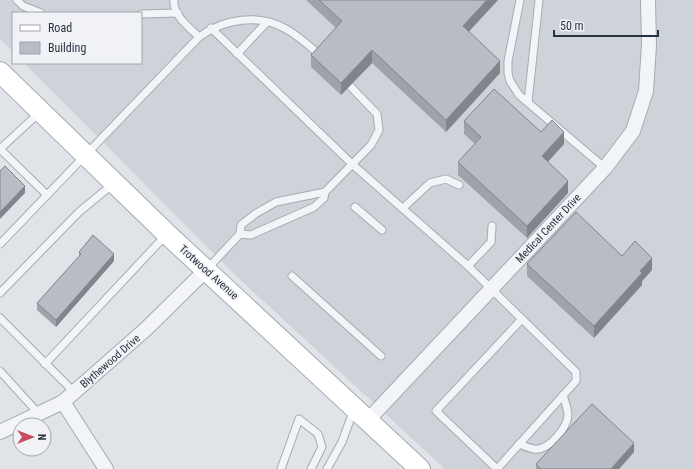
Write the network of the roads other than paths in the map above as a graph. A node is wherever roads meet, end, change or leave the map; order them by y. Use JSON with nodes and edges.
{"nodes":[{"id":1,"x":17,"y":0,"type":"edge"},
{"id":2,"x":174,"y":0,"type":"edge"},
{"id":3,"x":520,"y":0,"type":"edge"},
{"id":4,"x":539,"y":0,"type":"edge"},
{"id":5,"x":648,"y":0,"type":"edge"},
{"id":6,"x":38,"y":12,"type":"edge"},
{"id":7,"x":178,"y":13,"type":"junction"},
{"id":8,"x":142,"y":14,"type":"edge"},
{"id":9,"x":267,"y":22,"type":"junction"},
{"id":10,"x":211,"y":28,"type":"junction"},
{"id":11,"x":199,"y":37,"type":"junction"},
{"id":12,"x":237,"y":54,"type":"junction"},
{"id":13,"x":320,"y":56,"type":"edge"},
{"id":14,"x":1,"y":74,"type":"edge"},
{"id":15,"x":350,"y":86,"type":"edge"},
{"id":16,"x":528,"y":102,"type":"junction"},
{"id":17,"x":41,"y":111,"type":"junction"},
{"id":18,"x":0,"y":149,"type":"edge"},
{"id":19,"x":87,"y":155,"type":"junction"},
{"id":20,"x":352,"y":164,"type":"junction"},
{"id":21,"x":605,"y":168,"type":"junction"},
{"id":22,"x":114,"y":182,"type":"junction"},
{"id":23,"x":459,"y":185,"type":"dead end"},
{"id":24,"x":325,"y":192,"type":"junction"},
{"id":25,"x":46,"y":194,"type":"junction"},
{"id":26,"x":354,"y":207,"type":"dead end"},
{"id":27,"x":403,"y":208,"type":"junction"},
{"id":28,"x":492,"y":226,"type":"dead end"},
{"id":29,"x":382,"y":230,"type":"dead end"},
{"id":30,"x":167,"y":234,"type":"junction"},
{"id":31,"x":240,"y":234,"type":"junction"},
{"id":32,"x":0,"y":244,"type":"edge"},
{"id":33,"x":468,"y":266,"type":"junction"},
{"id":34,"x":206,"y":269,"type":"junction"},
{"id":35,"x":292,"y":276,"type":"dead end"},
{"id":36,"x":491,"y":289,"type":"junction"},
{"id":37,"x":0,"y":293,"type":"edge"},
{"id":38,"x":0,"y":318,"type":"edge"},
{"id":39,"x":522,"y":319,"type":"junction"},
{"id":40,"x":381,"y":356,"type":"dead end"},
{"id":41,"x":45,"y":364,"type":"junction"},
{"id":42,"x":0,"y":371,"type":"edge"},
{"id":43,"x":74,"y":392,"type":"junction"},
{"id":44,"x":563,"y":396,"type":"junction"},
{"id":45,"x":63,"y":402,"type":"junction"},
{"id":46,"x":361,"y":413,"type":"junction"},
{"id":47,"x":39,"y":414,"type":"junction"},
{"id":48,"x":0,"y":432,"type":"edge"},
{"id":49,"x":519,"y":444,"type":"junction"},
{"id":50,"x":106,"y":469,"type":"edge"},
{"id":51,"x":281,"y":469,"type":"edge"},
{"id":52,"x":311,"y":469,"type":"edge"},
{"id":53,"x":327,"y":469,"type":"edge"},
{"id":54,"x":420,"y":469,"type":"edge"}],
"edges":[{"from":1,"to":6,"type":"lane"},
{"from":2,"to":7,"type":"lane"},
{"from":3,"to":16,"type":"lane"},
{"from":4,"to":16,"type":"lane"},
{"from":5,"to":21,"type":"street","name":"Medical Center Drive"},
{"from":7,"to":8,"type":"lane"},
{"from":7,"to":11,"type":"lane"},
{"from":9,"to":10,"type":"lane"},
{"from":9,"to":12,"type":"lane"},
{"from":9,"to":13,"type":"lane"},
{"from":10,"to":11,"type":"lane"},
{"from":10,"to":12,"type":"lane"},
{"from":11,"to":19,"type":"lane"},
{"from":12,"to":20,"type":"lane"},
{"from":14,"to":17,"type":"main road","name":"Trotwood Avenue"},
{"from":15,"to":20,"type":"lane"},
{"from":16,"to":21,"type":"lane"},
{"from":17,"to":18,"type":"lane"},
{"from":17,"to":19,"type":"main road","name":"Trotwood Avenue"},
{"from":18,"to":25,"type":"lane"},
{"from":19,"to":22,"type":"main road","name":"Trotwood Avenue"},
{"from":19,"to":25,"type":"lane"},
{"from":20,"to":24,"type":"lane"},
{"from":20,"to":27,"type":"lane"},
{"from":21,"to":36,"type":"street","name":"Medical Center Drive"},
{"from":22,"to":30,"type":"main road","name":"Trotwood Avenue"},
{"from":22,"to":37,"type":"lane"},
{"from":23,"to":27,"type":"lane"},
{"from":24,"to":31,"type":"lane"},
{"from":24,"to":31,"type":"lane"},
{"from":25,"to":32,"type":"lane"},
{"from":26,"to":29,"type":"lane"},
{"from":27,"to":33,"type":"lane"},
{"from":28,"to":33,"type":"lane"},
{"from":30,"to":34,"type":"main road","name":"Trotwood Avenue"},
{"from":30,"to":41,"type":"lane"},
{"from":31,"to":34,"type":"lane"},
{"from":33,"to":36,"type":"lane"},
{"from":34,"to":43,"type":"street","name":"Blythewood Drive"},
{"from":34,"to":46,"type":"main road","name":"Trotwood Avenue"},
{"from":35,"to":40,"type":"lane"},
{"from":36,"to":39,"type":"lane"},
{"from":36,"to":46,"type":"street","name":"Medical Center Drive"},
{"from":38,"to":41,"type":"lane"},
{"from":39,"to":44,"type":"lane"},
{"from":39,"to":49,"type":"lane"},
{"from":41,"to":43,"type":"lane"},
{"from":42,"to":47,"type":"lane"},
{"from":43,"to":45,"type":"street","name":"Blythewood Drive"},
{"from":44,"to":49,"type":"lane"},
{"from":44,"to":49,"type":"lane"},
{"from":45,"to":47,"type":"street","name":"Blythewood Drive"},
{"from":45,"to":50,"type":"street"},
{"from":46,"to":53,"type":"lane"},
{"from":46,"to":54,"type":"main road","name":"Trotwood Avenue"},
{"from":47,"to":48,"type":"street","name":"Blythewood Drive"},
{"from":51,"to":52,"type":"lane"}]}
